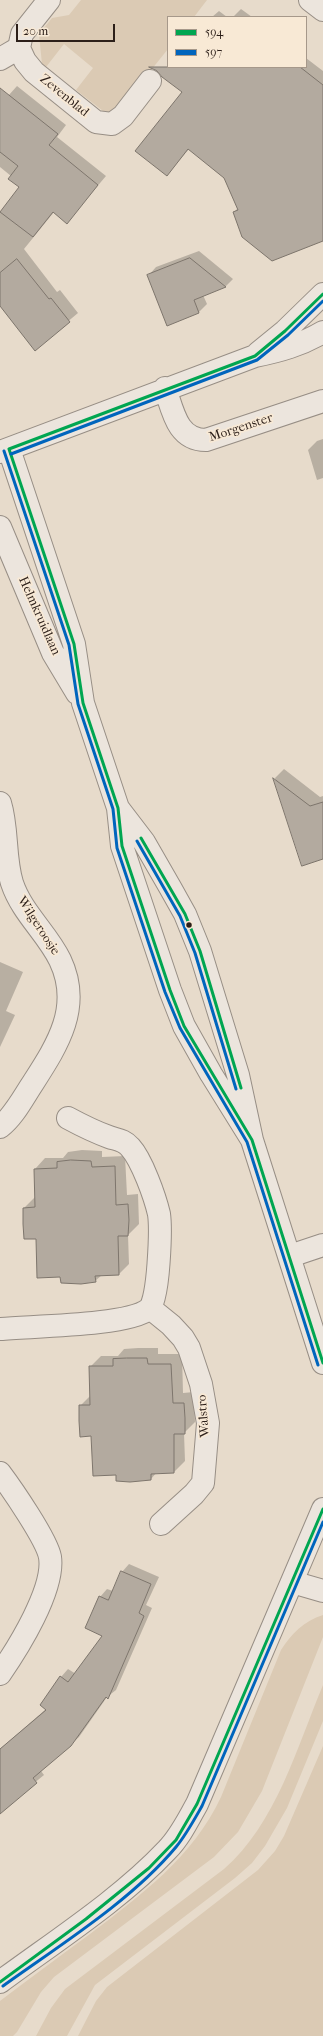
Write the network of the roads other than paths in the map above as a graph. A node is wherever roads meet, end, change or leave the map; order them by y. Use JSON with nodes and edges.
{"nodes":[{"id":1,"x":49,"y":0,"type":"edge"},
{"id":2,"x":310,"y":0,"type":"edge"},
{"id":3,"x":323,"y":10,"type":"edge"},
{"id":4,"x":19,"y":48,"type":"junction"},
{"id":5,"x":0,"y":59,"type":"edge"},
{"id":6,"x":150,"y":81,"type":"dead end"},
{"id":7,"x":323,"y":294,"type":"edge"},
{"id":8,"x":323,"y":332,"type":"edge"},
{"id":9,"x":255,"y":356,"type":"junction"},
{"id":10,"x":165,"y":388,"type":"junction"},
{"id":11,"x":323,"y":401,"type":"edge"},
{"id":12,"x":5,"y":450,"type":"edge"},
{"id":13,"x":0,"y":527,"type":"edge"},
{"id":14,"x":83,"y":703,"type":"junction"},
{"id":15,"x":0,"y":803,"type":"edge"},
{"id":16,"x":118,"y":808,"type":"junction"},
{"id":17,"x":68,"y":1118,"type":"dead end"},
{"id":18,"x":0,"y":1127,"type":"edge"},
{"id":19,"x":252,"y":1140,"type":"junction"},
{"id":20,"x":323,"y":1245,"type":"edge"},
{"id":21,"x":290,"y":1256,"type":"junction"},
{"id":22,"x":150,"y":1308,"type":"junction"},
{"id":23,"x":0,"y":1329,"type":"edge"},
{"id":24,"x":323,"y":1364,"type":"edge"},
{"id":25,"x":0,"y":1473,"type":"edge"},
{"id":26,"x":323,"y":1509,"type":"edge"},
{"id":27,"x":160,"y":1524,"type":"dead end"},
{"id":28,"x":317,"y":1542,"type":"edge"},
{"id":29,"x":292,"y":1582,"type":"junction"},
{"id":30,"x":323,"y":1591,"type":"edge"},
{"id":31,"x":0,"y":1674,"type":"edge"},
{"id":32,"x":0,"y":1982,"type":"edge"}],
"edges":[{"from":1,"to":4,"type":"street"},
{"from":2,"to":3,"type":"street"},
{"from":4,"to":5,"type":"street"},
{"from":4,"to":6,"type":"street","name":"Zevenblad"},
{"from":7,"to":9,"type":"street"},
{"from":8,"to":9,"type":"street"},
{"from":9,"to":10,"type":"street"},
{"from":10,"to":11,"type":"street","name":"Morgenster"},
{"from":10,"to":12,"type":"street"},
{"from":12,"to":14,"type":"street","name":"Helmkruidlaan"},
{"from":13,"to":14,"type":"street","name":"Helmkruidlaan"},
{"from":14,"to":16,"type":"street","name":"Helmkruidlaan"},
{"from":15,"to":18,"type":"street","name":"Wilgeroosje"},
{"from":16,"to":19,"type":"street","name":"Helmkruidlaan"},
{"from":16,"to":19,"type":"street","name":"Helmkruidlaan"},
{"from":17,"to":22,"type":"street"},
{"from":19,"to":21,"type":"street","name":"Helmkruidlaan"},
{"from":20,"to":21,"type":"street"},
{"from":21,"to":24,"type":"street","name":"Helmkruidlaan"},
{"from":22,"to":23,"type":"street"},
{"from":22,"to":27,"type":"street","name":"Walstro"},
{"from":25,"to":31,"type":"street"},
{"from":26,"to":28,"type":"street"},
{"from":28,"to":29,"type":"street"},
{"from":29,"to":30,"type":"street"},
{"from":29,"to":32,"type":"street"}]}
